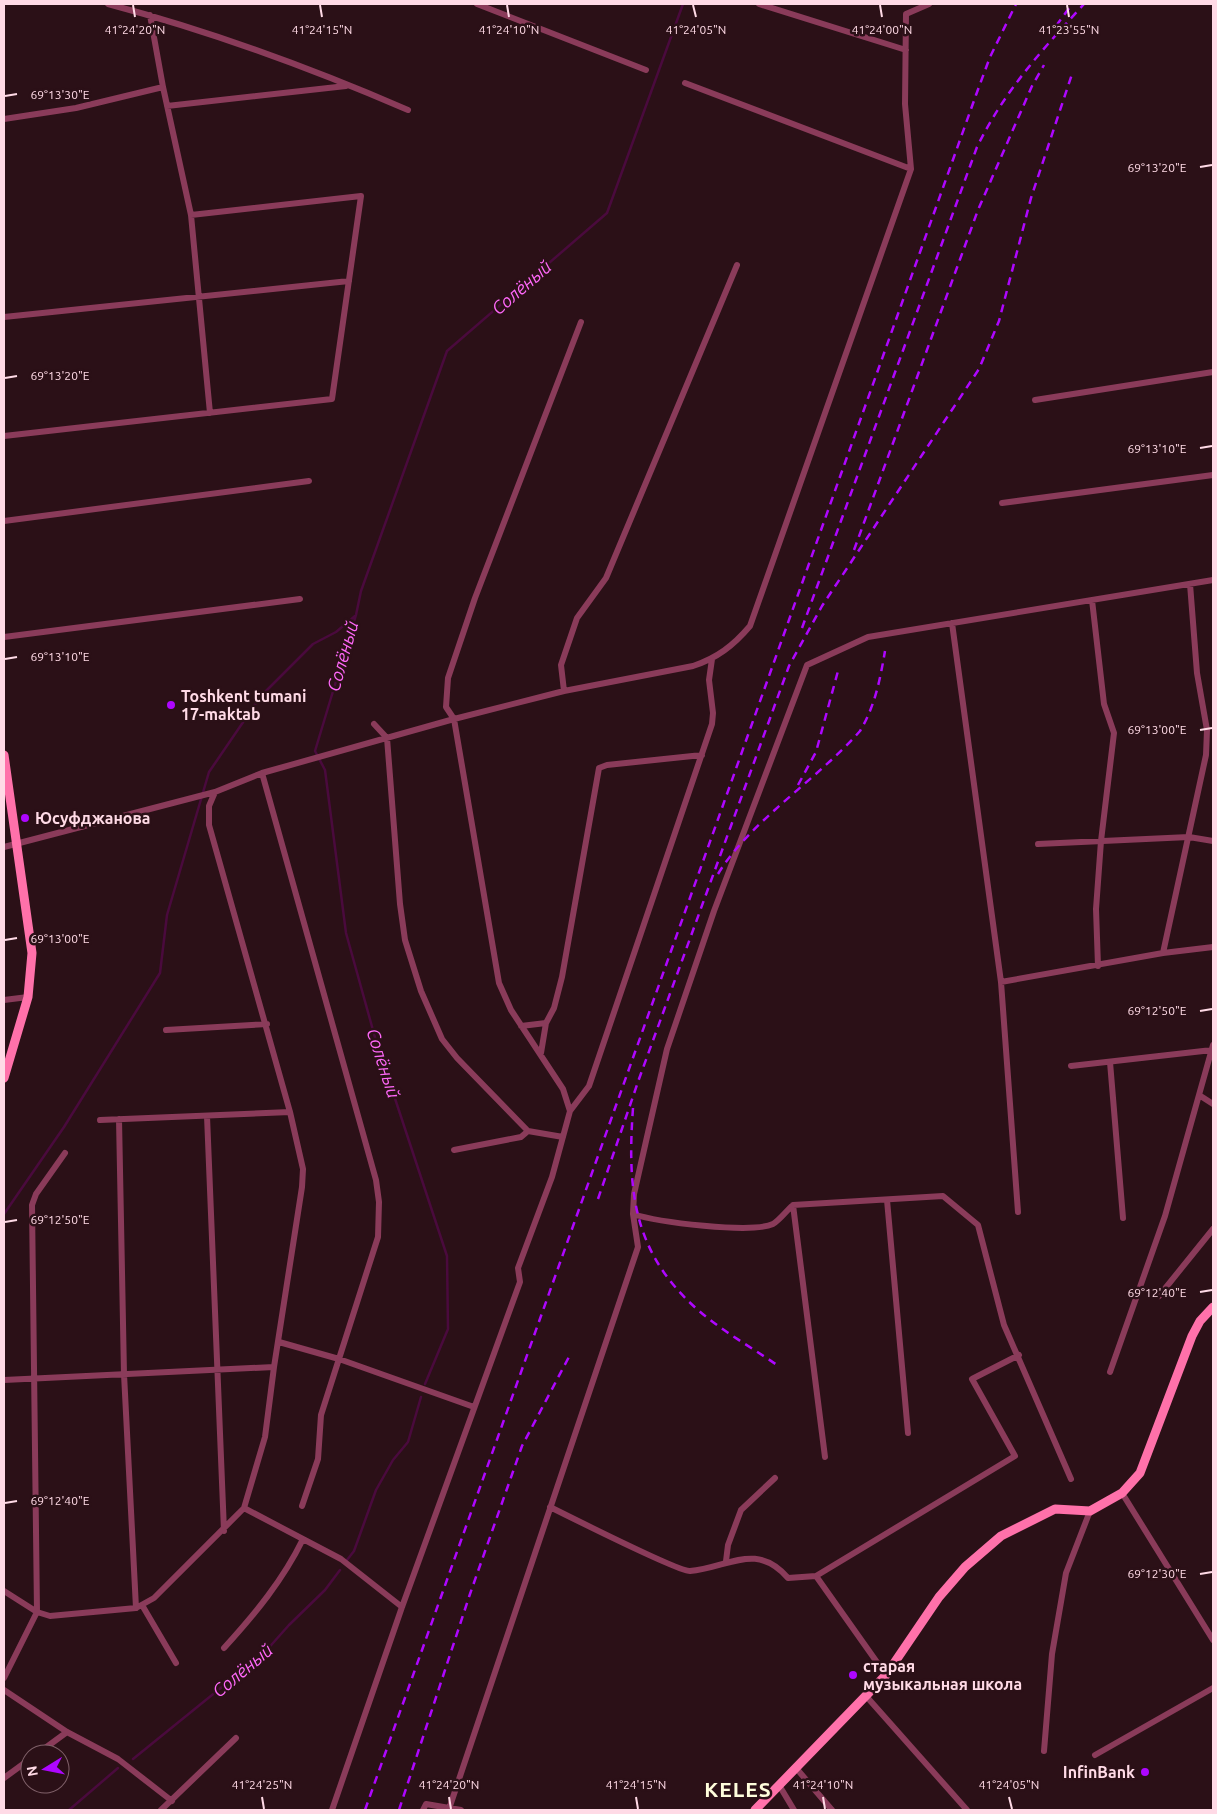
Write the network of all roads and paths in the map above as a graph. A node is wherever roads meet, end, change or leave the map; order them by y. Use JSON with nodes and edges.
{"nodes":[{"id":1,"x":108,"y":4,"type":"edge"},
{"id":2,"x":477,"y":4,"type":"edge"},
{"id":3,"x":759,"y":4,"type":"edge"},
{"id":4,"x":929,"y":4,"type":"edge"},
{"id":5,"x":136,"y":7,"type":"edge"},
{"id":6,"x":150,"y":15,"type":"junction"},
{"id":7,"x":906,"y":50,"type":"junction"},
{"id":8,"x":646,"y":70,"type":"dead end"},
{"id":9,"x":685,"y":83,"type":"dead end"},
{"id":10,"x":348,"y":86,"type":"junction"},
{"id":11,"x":162,"y":87,"type":"junction"},
{"id":12,"x":167,"y":106,"type":"junction"},
{"id":13,"x":408,"y":110,"type":"dead end"},
{"id":14,"x":4,"y":119,"type":"edge"},
{"id":15,"x":911,"y":169,"type":"junction"},
{"id":16,"x":191,"y":215,"type":"junction"},
{"id":17,"x":736,"y":265,"type":"dead end"},
{"id":18,"x":349,"y":281,"type":"junction"},
{"id":19,"x":199,"y":297,"type":"junction"},
{"id":20,"x":4,"y":316,"type":"edge"},
{"id":21,"x":581,"y":322,"type":"dead end"},
{"id":22,"x":1213,"y":372,"type":"edge"},
{"id":23,"x":1035,"y":400,"type":"dead end"},
{"id":24,"x":210,"y":413,"type":"junction"},
{"id":25,"x":4,"y":436,"type":"edge"},
{"id":26,"x":1213,"y":475,"type":"edge"},
{"id":27,"x":309,"y":481,"type":"dead end"},
{"id":28,"x":1002,"y":503,"type":"dead end"},
{"id":29,"x":4,"y":521,"type":"edge"},
{"id":30,"x":1213,"y":580,"type":"edge"},
{"id":31,"x":1190,"y":584,"type":"junction"},
{"id":32,"x":300,"y":599,"type":"dead end"},
{"id":33,"x":1092,"y":600,"type":"junction"},
{"id":34,"x":952,"y":624,"type":"junction"},
{"id":35,"x":4,"y":637,"type":"edge"},
{"id":36,"x":712,"y":660,"type":"junction"},
{"id":37,"x":564,"y":692,"type":"junction"},
{"id":38,"x":454,"y":720,"type":"junction"},
{"id":39,"x":374,"y":724,"type":"dead end"},
{"id":40,"x":387,"y":738,"type":"junction"},
{"id":41,"x":4,"y":755,"type":"edge"},
{"id":42,"x":702,"y":755,"type":"junction"},
{"id":43,"x":262,"y":773,"type":"junction"},
{"id":44,"x":214,"y":792,"type":"junction"},
{"id":45,"x":1189,"y":837,"type":"junction"},
{"id":46,"x":1100,"y":841,"type":"junction"},
{"id":47,"x":1213,"y":841,"type":"edge"},
{"id":48,"x":16,"y":844,"type":"junction"},
{"id":49,"x":1038,"y":844,"type":"dead end"},
{"id":50,"x":4,"y":846,"type":"edge"},
{"id":51,"x":1213,"y":947,"type":"edge"},
{"id":52,"x":1164,"y":953,"type":"junction"},
{"id":53,"x":1098,"y":966,"type":"junction"},
{"id":54,"x":1001,"y":982,"type":"junction"},
{"id":55,"x":28,"y":997,"type":"junction"},
{"id":56,"x":4,"y":1000,"type":"edge"},
{"id":57,"x":546,"y":1023,"type":"junction"},
{"id":58,"x":267,"y":1024,"type":"junction"},
{"id":59,"x":522,"y":1026,"type":"junction"},
{"id":60,"x":166,"y":1030,"type":"dead end"},
{"id":61,"x":1213,"y":1047,"type":"edge"},
{"id":62,"x":541,"y":1053,"type":"junction"},
{"id":63,"x":1110,"y":1062,"type":"junction"},
{"id":64,"x":1071,"y":1066,"type":"dead end"},
{"id":65,"x":4,"y":1078,"type":"edge"},
{"id":66,"x":1199,"y":1095,"type":"junction"},
{"id":67,"x":1213,"y":1104,"type":"edge"},
{"id":68,"x":570,"y":1111,"type":"junction"},
{"id":69,"x":290,"y":1112,"type":"junction"},
{"id":70,"x":207,"y":1116,"type":"junction"},
{"id":71,"x":120,"y":1119,"type":"junction"},
{"id":72,"x":100,"y":1120,"type":"dead end"},
{"id":73,"x":528,"y":1131,"type":"junction"},
{"id":74,"x":563,"y":1137,"type":"junction"},
{"id":75,"x":454,"y":1150,"type":"dead end"},
{"id":76,"x":65,"y":1153,"type":"dead end"},
{"id":77,"x":887,"y":1200,"type":"junction"},
{"id":78,"x":792,"y":1205,"type":"junction"},
{"id":79,"x":1018,"y":1212,"type":"dead end"},
{"id":80,"x":633,"y":1214,"type":"junction"},
{"id":81,"x":1123,"y":1218,"type":"dead end"},
{"id":82,"x":1213,"y":1229,"type":"edge"},
{"id":83,"x":1159,"y":1296,"type":"dead end"},
{"id":84,"x":1213,"y":1307,"type":"edge"},
{"id":85,"x":279,"y":1342,"type":"junction"},
{"id":86,"x":1019,"y":1354,"type":"junction"},
{"id":87,"x":339,"y":1360,"type":"junction"},
{"id":88,"x":274,"y":1367,"type":"junction"},
{"id":89,"x":216,"y":1369,"type":"junction"},
{"id":90,"x":1110,"y":1372,"type":"dead end"},
{"id":91,"x":124,"y":1374,"type":"junction"},
{"id":92,"x":33,"y":1378,"type":"junction"},
{"id":93,"x":4,"y":1380,"type":"edge"},
{"id":94,"x":474,"y":1407,"type":"junction"},
{"id":95,"x":908,"y":1433,"type":"dead end"},
{"id":96,"x":825,"y":1457,"type":"dead end"},
{"id":97,"x":775,"y":1478,"type":"dead end"},
{"id":98,"x":1071,"y":1479,"type":"dead end"},
{"id":99,"x":1122,"y":1493,"type":"junction"},
{"id":100,"x":302,"y":1506,"type":"dead end"},
{"id":101,"x":244,"y":1508,"type":"junction"},
{"id":102,"x":550,"y":1508,"type":"junction"},
{"id":103,"x":1090,"y":1511,"type":"junction"},
{"id":104,"x":224,"y":1531,"type":"junction"},
{"id":105,"x":303,"y":1539,"type":"junction"},
{"id":106,"x":726,"y":1561,"type":"junction"},
{"id":107,"x":816,"y":1576,"type":"junction"},
{"id":108,"x":4,"y":1591,"type":"edge"},
{"id":109,"x":139,"y":1607,"type":"junction"},
{"id":110,"x":402,"y":1607,"type":"junction"},
{"id":111,"x":37,"y":1612,"type":"junction"},
{"id":112,"x":1213,"y":1640,"type":"edge"},
{"id":113,"x":224,"y":1648,"type":"dead end"},
{"id":114,"x":176,"y":1663,"type":"dead end"},
{"id":115,"x":886,"y":1675,"type":"junction"},
{"id":116,"x":4,"y":1678,"type":"edge"},
{"id":117,"x":1213,"y":1688,"type":"edge"},
{"id":118,"x":4,"y":1690,"type":"edge"},
{"id":119,"x":866,"y":1696,"type":"junction"},
{"id":120,"x":67,"y":1732,"type":"junction"},
{"id":121,"x":236,"y":1738,"type":"dead end"},
{"id":122,"x":51,"y":1744,"type":"edge"},
{"id":123,"x":1044,"y":1750,"type":"dead end"},
{"id":124,"x":1095,"y":1755,"type":"dead end"},
{"id":125,"x":20,"y":1766,"type":"edge"},
{"id":126,"x":796,"y":1768,"type":"junction"},
{"id":127,"x":4,"y":1778,"type":"edge"},
{"id":128,"x":779,"y":1785,"type":"junction"},
{"id":129,"x":172,"y":1801,"type":"junction"},
{"id":130,"x":449,"y":1809,"type":"junction"},
{"id":131,"x":161,"y":1810,"type":"edge"},
{"id":132,"x":332,"y":1810,"type":"edge"},
{"id":133,"x":423,"y":1810,"type":"edge"},
{"id":134,"x":461,"y":1810,"type":"edge"},
{"id":135,"x":755,"y":1810,"type":"edge"},
{"id":136,"x":794,"y":1810,"type":"edge"},
{"id":137,"x":832,"y":1810,"type":"edge"},
{"id":138,"x":967,"y":1810,"type":"edge"}],
"edges":[{"from":1,"to":5,"type":"street"},
{"from":2,"to":8,"type":"street"},
{"from":3,"to":7,"type":"street"},
{"from":4,"to":7,"type":"street"},
{"from":5,"to":6,"type":"street"},
{"from":6,"to":10,"type":"street"},
{"from":6,"to":11,"type":"street"},
{"from":7,"to":15,"type":"street"},
{"from":9,"to":15,"type":"street"},
{"from":10,"to":12,"type":"street"},
{"from":10,"to":13,"type":"street"},
{"from":11,"to":12,"type":"street"},
{"from":11,"to":14,"type":"street"},
{"from":12,"to":16,"type":"street"},
{"from":15,"to":36,"type":"street"},
{"from":16,"to":18,"type":"street"},
{"from":16,"to":19,"type":"street"},
{"from":17,"to":37,"type":"street"},
{"from":18,"to":19,"type":"street"},
{"from":18,"to":24,"type":"street"},
{"from":19,"to":20,"type":"street"},
{"from":19,"to":24,"type":"street"},
{"from":21,"to":38,"type":"street"},
{"from":22,"to":23,"type":"street"},
{"from":24,"to":25,"type":"street"},
{"from":26,"to":28,"type":"street"},
{"from":27,"to":29,"type":"street"},
{"from":30,"to":31,"type":"street"},
{"from":31,"to":33,"type":"street"},
{"from":31,"to":45,"type":"street"},
{"from":32,"to":35,"type":"street"},
{"from":33,"to":34,"type":"street"},
{"from":33,"to":46,"type":"street"},
{"from":34,"to":54,"type":"street"},
{"from":34,"to":80,"type":"street"},
{"from":36,"to":37,"type":"street"},
{"from":36,"to":42,"type":"street"},
{"from":37,"to":38,"type":"street"},
{"from":38,"to":40,"type":"street"},
{"from":38,"to":59,"type":"street"},
{"from":39,"to":40,"type":"street"},
{"from":40,"to":43,"type":"street"},
{"from":40,"to":73,"type":"street"},
{"from":41,"to":48,"type":"street"},
{"from":42,"to":57,"type":"street"},
{"from":42,"to":68,"type":"street"},
{"from":43,"to":44,"type":"street"},
{"from":43,"to":87,"type":"street"},
{"from":44,"to":48,"type":"street"},
{"from":44,"to":58,"type":"street"},
{"from":45,"to":46,"type":"street"},
{"from":45,"to":47,"type":"street"},
{"from":45,"to":52,"type":"street"},
{"from":46,"to":49,"type":"street"},
{"from":46,"to":53,"type":"street"},
{"from":48,"to":50,"type":"street"},
{"from":48,"to":55,"type":"street"},
{"from":51,"to":52,"type":"street"},
{"from":52,"to":53,"type":"street"},
{"from":53,"to":54,"type":"street"},
{"from":54,"to":79,"type":"street"},
{"from":55,"to":56,"type":"street"},
{"from":55,"to":65,"type":"street"},
{"from":57,"to":59,"type":"street"},
{"from":57,"to":62,"type":"street"},
{"from":58,"to":60,"type":"street"},
{"from":58,"to":69,"type":"street"},
{"from":59,"to":62,"type":"street"},
{"from":61,"to":63,"type":"street"},
{"from":61,"to":66,"type":"street"},
{"from":62,"to":68,"type":"street"},
{"from":63,"to":64,"type":"street"},
{"from":63,"to":81,"type":"street"},
{"from":66,"to":67,"type":"street"},
{"from":66,"to":90,"type":"street"},
{"from":68,"to":74,"type":"street"},
{"from":69,"to":70,"type":"street"},
{"from":69,"to":85,"type":"street"},
{"from":70,"to":71,"type":"street"},
{"from":70,"to":89,"type":"street"},
{"from":71,"to":72,"type":"street"},
{"from":71,"to":91,"type":"street"},
{"from":73,"to":74,"type":"street"},
{"from":73,"to":75,"type":"street"},
{"from":74,"to":94,"type":"street"},
{"from":76,"to":92,"type":"street"},
{"from":77,"to":78,"type":"street"},
{"from":77,"to":86,"type":"street"},
{"from":77,"to":95,"type":"street"},
{"from":78,"to":80,"type":"street"},
{"from":78,"to":96,"type":"street"},
{"from":80,"to":102,"type":"street"},
{"from":82,"to":83,"type":"street"},
{"from":84,"to":99,"type":"street"},
{"from":85,"to":87,"type":"street"},
{"from":85,"to":88,"type":"street"},
{"from":86,"to":98,"type":"street"},
{"from":86,"to":107,"type":"street"},
{"from":87,"to":94,"type":"street"},
{"from":87,"to":100,"type":"street"},
{"from":88,"to":89,"type":"street"},
{"from":88,"to":101,"type":"street"},
{"from":89,"to":91,"type":"street"},
{"from":89,"to":104,"type":"street"},
{"from":91,"to":92,"type":"street"},
{"from":91,"to":109,"type":"street"},
{"from":92,"to":93,"type":"street"},
{"from":92,"to":111,"type":"street"},
{"from":94,"to":110,"type":"street"},
{"from":97,"to":106,"type":"street"},
{"from":99,"to":103,"type":"street"},
{"from":99,"to":112,"type":"street"},
{"from":101,"to":104,"type":"street"},
{"from":101,"to":105,"type":"street"},
{"from":102,"to":106,"type":"street"},
{"from":102,"to":130,"type":"street"},
{"from":103,"to":115,"type":"street"},
{"from":103,"to":123,"type":"street"},
{"from":104,"to":109,"type":"street"},
{"from":105,"to":110,"type":"street"},
{"from":105,"to":113,"type":"street"},
{"from":106,"to":107,"type":"street"},
{"from":107,"to":115,"type":"street"},
{"from":108,"to":111,"type":"street"},
{"from":109,"to":111,"type":"street"},
{"from":109,"to":114,"type":"street"},
{"from":110,"to":132,"type":"street"},
{"from":111,"to":116,"type":"street"},
{"from":115,"to":119,"type":"street"},
{"from":117,"to":124,"type":"street"},
{"from":118,"to":120,"type":"street"},
{"from":119,"to":126,"type":"street"},
{"from":119,"to":138,"type":"street"},
{"from":120,"to":122,"type":"street"},
{"from":120,"to":129,"type":"street"},
{"from":121,"to":129,"type":"street"},
{"from":125,"to":127,"type":"street"},
{"from":126,"to":128,"type":"street"},
{"from":126,"to":137,"type":"street"},
{"from":128,"to":135,"type":"street"},
{"from":128,"to":136,"type":"street"},
{"from":129,"to":131,"type":"street"},
{"from":130,"to":133,"type":"street"},
{"from":130,"to":134,"type":"street"}]}
